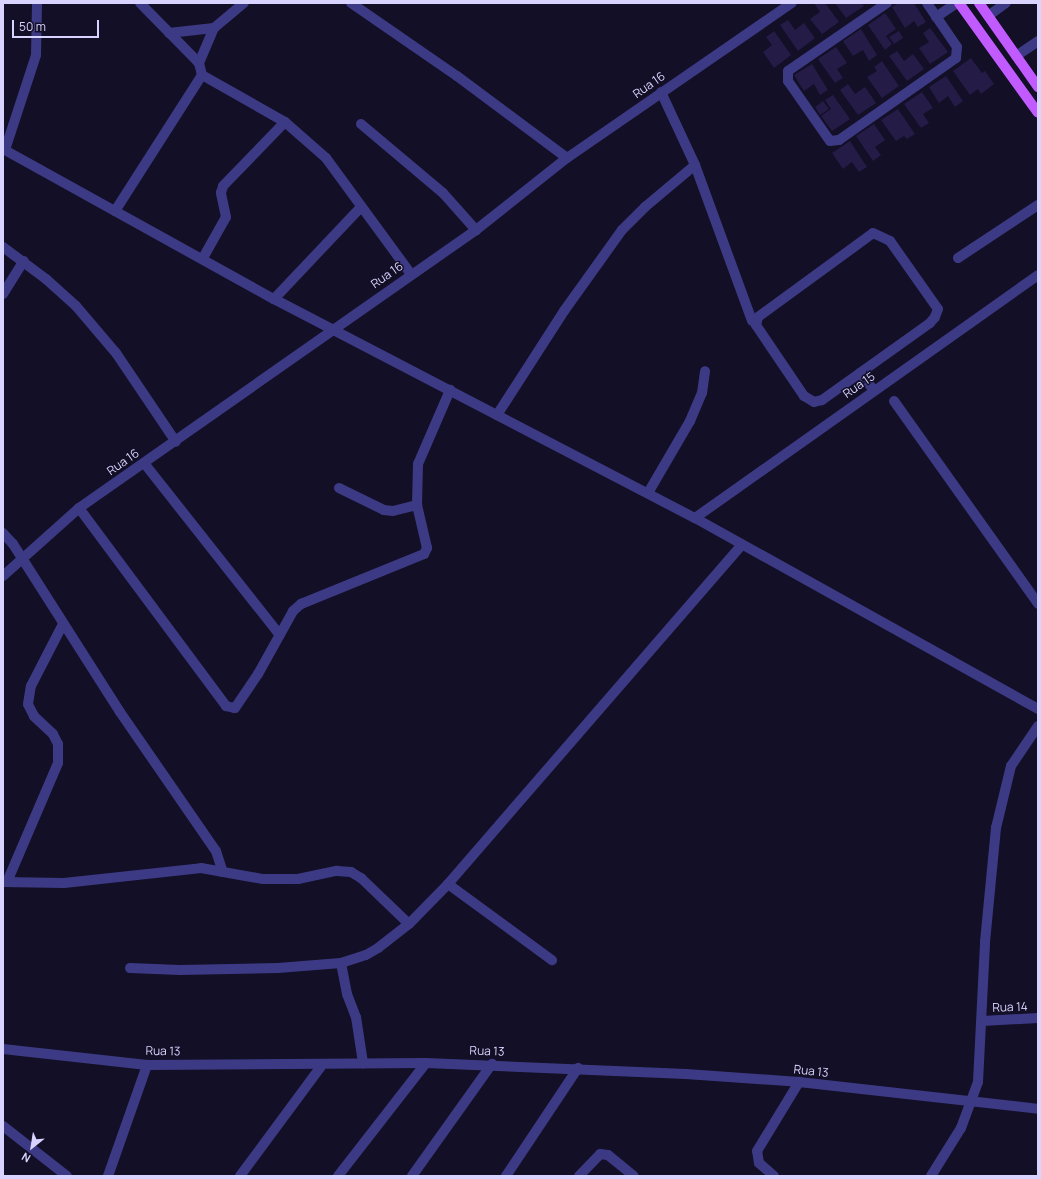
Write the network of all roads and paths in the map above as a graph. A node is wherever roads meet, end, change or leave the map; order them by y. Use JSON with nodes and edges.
{"nodes":[{"id":1,"x":37,"y":3,"type":"edge"},
{"id":2,"x":140,"y":3,"type":"edge"},
{"id":3,"x":244,"y":3,"type":"edge"},
{"id":4,"x":351,"y":3,"type":"edge"},
{"id":5,"x":792,"y":3,"type":"edge"},
{"id":6,"x":887,"y":3,"type":"edge"},
{"id":7,"x":927,"y":3,"type":"edge"},
{"id":8,"x":958,"y":3,"type":"edge"},
{"id":9,"x":979,"y":3,"type":"edge"},
{"id":10,"x":1006,"y":3,"type":"edge"},
{"id":11,"x":988,"y":16,"type":"junction"},
{"id":12,"x":936,"y":17,"type":"junction"},
{"id":13,"x":214,"y":28,"type":"junction"},
{"id":14,"x":169,"y":33,"type":"junction"},
{"id":15,"x":1038,"y":41,"type":"edge"},
{"id":16,"x":1016,"y":56,"type":"junction"},
{"id":17,"x":199,"y":63,"type":"junction"},
{"id":18,"x":202,"y":75,"type":"junction"},
{"id":19,"x":1038,"y":87,"type":"edge"},
{"id":20,"x":661,"y":92,"type":"junction"},
{"id":21,"x":1038,"y":113,"type":"edge"},
{"id":22,"x":285,"y":122,"type":"junction"},
{"id":23,"x":361,"y":124,"type":"dead end"},
{"id":24,"x":4,"y":149,"type":"edge"},
{"id":25,"x":566,"y":158,"type":"junction"},
{"id":26,"x":695,"y":166,"type":"junction"},
{"id":27,"x":1038,"y":205,"type":"edge"},
{"id":28,"x":361,"y":207,"type":"junction"},
{"id":29,"x":115,"y":211,"type":"junction"},
{"id":30,"x":476,"y":230,"type":"junction"},
{"id":31,"x":3,"y":247,"type":"edge"},
{"id":32,"x":203,"y":258,"type":"junction"},
{"id":33,"x":958,"y":258,"type":"dead end"},
{"id":34,"x":24,"y":261,"type":"junction"},
{"id":35,"x":411,"y":274,"type":"junction"},
{"id":36,"x":1038,"y":275,"type":"edge"},
{"id":37,"x":3,"y":294,"type":"edge"},
{"id":38,"x":274,"y":299,"type":"junction"},
{"id":39,"x":752,"y":321,"type":"dead end"},
{"id":40,"x":332,"y":330,"type":"junction"},
{"id":41,"x":705,"y":371,"type":"dead end"},
{"id":42,"x":860,"y":373,"type":"junction"},
{"id":43,"x":450,"y":390,"type":"junction"},
{"id":44,"x":874,"y":390,"type":"junction"},
{"id":45,"x":894,"y":401,"type":"dead end"},
{"id":46,"x":497,"y":415,"type":"junction"},
{"id":47,"x":176,"y":442,"type":"junction"},
{"id":48,"x":144,"y":463,"type":"junction"},
{"id":49,"x":339,"y":488,"type":"dead end"},
{"id":50,"x":648,"y":493,"type":"junction"},
{"id":51,"x":417,"y":505,"type":"junction"},
{"id":52,"x":80,"y":508,"type":"junction"},
{"id":53,"x":695,"y":518,"type":"junction"},
{"id":54,"x":3,"y":533,"type":"edge"},
{"id":55,"x":742,"y":546,"type":"junction"},
{"id":56,"x":22,"y":559,"type":"junction"},
{"id":57,"x":3,"y":576,"type":"edge"},
{"id":58,"x":1038,"y":604,"type":"edge"},
{"id":59,"x":63,"y":624,"type":"junction"},
{"id":60,"x":280,"y":635,"type":"junction"},
{"id":61,"x":1038,"y":709,"type":"edge"},
{"id":62,"x":1038,"y":726,"type":"edge"},
{"id":63,"x":223,"y":872,"type":"junction"},
{"id":64,"x":5,"y":882,"type":"edge"},
{"id":65,"x":448,"y":884,"type":"junction"},
{"id":66,"x":408,"y":924,"type":"junction"},
{"id":67,"x":552,"y":960,"type":"dead end"},
{"id":68,"x":341,"y":963,"type":"junction"},
{"id":69,"x":130,"y":968,"type":"dead end"},
{"id":70,"x":1038,"y":1018,"type":"edge"},
{"id":71,"x":982,"y":1021,"type":"junction"},
{"id":72,"x":3,"y":1049,"type":"edge"},
{"id":73,"x":426,"y":1063,"type":"junction"},
{"id":74,"x":363,"y":1064,"type":"junction"},
{"id":75,"x":492,"y":1064,"type":"junction"},
{"id":76,"x":147,"y":1065,"type":"junction"},
{"id":77,"x":322,"y":1065,"type":"junction"},
{"id":78,"x":578,"y":1068,"type":"junction"},
{"id":79,"x":799,"y":1082,"type":"junction"},
{"id":80,"x":970,"y":1102,"type":"junction"},
{"id":81,"x":1038,"y":1109,"type":"edge"},
{"id":82,"x":3,"y":1126,"type":"edge"},
{"id":83,"x":66,"y":1176,"type":"edge"},
{"id":84,"x":108,"y":1176,"type":"edge"},
{"id":85,"x":240,"y":1176,"type":"edge"},
{"id":86,"x":338,"y":1176,"type":"edge"},
{"id":87,"x":412,"y":1176,"type":"edge"},
{"id":88,"x":506,"y":1176,"type":"edge"},
{"id":89,"x":579,"y":1176,"type":"edge"},
{"id":90,"x":634,"y":1176,"type":"edge"},
{"id":91,"x":774,"y":1176,"type":"edge"},
{"id":92,"x":931,"y":1176,"type":"edge"}],
"edges":[{"from":1,"to":24,"type":"street"},
{"from":2,"to":14,"type":"street"},
{"from":3,"to":13,"type":"street"},
{"from":4,"to":25,"type":"street"},
{"from":5,"to":20,"type":"street","name":"Rua 16"},
{"from":6,"to":12,"type":"street"},
{"from":7,"to":12,"type":"street"},
{"from":8,"to":12,"type":"street"},
{"from":8,"to":21,"type":"main road"},
{"from":9,"to":11,"type":"main road"},
{"from":10,"to":11,"type":"street"},
{"from":11,"to":16,"type":"main road"},
{"from":13,"to":14,"type":"street"},
{"from":13,"to":17,"type":"street"},
{"from":14,"to":17,"type":"street"},
{"from":15,"to":16,"type":"street"},
{"from":16,"to":19,"type":"main road"},
{"from":17,"to":18,"type":"street"},
{"from":18,"to":22,"type":"street"},
{"from":18,"to":29,"type":"street"},
{"from":20,"to":25,"type":"street","name":"Rua 16"},
{"from":20,"to":26,"type":"street"},
{"from":22,"to":28,"type":"street"},
{"from":22,"to":32,"type":"street"},
{"from":23,"to":30,"type":"street"},
{"from":24,"to":29,"type":"street"},
{"from":25,"to":30,"type":"street","name":"Rua 16"},
{"from":26,"to":39,"type":"street"},
{"from":26,"to":46,"type":"street"},
{"from":27,"to":33,"type":"street"},
{"from":28,"to":35,"type":"street"},
{"from":28,"to":38,"type":"street"},
{"from":29,"to":32,"type":"street"},
{"from":30,"to":35,"type":"street","name":"Rua 16"},
{"from":31,"to":34,"type":"street"},
{"from":32,"to":38,"type":"street"},
{"from":34,"to":37,"type":"street"},
{"from":34,"to":47,"type":"street"},
{"from":35,"to":40,"type":"street","name":"Rua 16"},
{"from":36,"to":44,"type":"street","name":"Rua 15"},
{"from":38,"to":40,"type":"street"},
{"from":40,"to":43,"type":"street"},
{"from":40,"to":47,"type":"street","name":"Rua 16"},
{"from":41,"to":50,"type":"street"},
{"from":42,"to":42,"type":"street"},
{"from":42,"to":44,"type":"street"},
{"from":43,"to":46,"type":"street"},
{"from":43,"to":51,"type":"street"},
{"from":44,"to":53,"type":"street","name":"Rua 15"},
{"from":45,"to":58,"type":"street"},
{"from":46,"to":50,"type":"street"},
{"from":47,"to":48,"type":"street","name":"Rua 16"},
{"from":48,"to":52,"type":"street","name":"Rua 16"},
{"from":48,"to":60,"type":"street"},
{"from":49,"to":51,"type":"street"},
{"from":50,"to":53,"type":"street"},
{"from":51,"to":60,"type":"street"},
{"from":52,"to":56,"type":"street","name":"Rua 16"},
{"from":52,"to":60,"type":"street"},
{"from":53,"to":55,"type":"street"},
{"from":54,"to":56,"type":"street"},
{"from":55,"to":61,"type":"street"},
{"from":55,"to":65,"type":"street"},
{"from":56,"to":57,"type":"street","name":"Rua 16"},
{"from":56,"to":59,"type":"street"},
{"from":59,"to":63,"type":"street"},
{"from":59,"to":64,"type":"street"},
{"from":62,"to":71,"type":"street"},
{"from":63,"to":64,"type":"street"},
{"from":63,"to":66,"type":"street"},
{"from":65,"to":66,"type":"street"},
{"from":65,"to":67,"type":"street"},
{"from":66,"to":68,"type":"street"},
{"from":68,"to":69,"type":"street"},
{"from":68,"to":74,"type":"street"},
{"from":70,"to":71,"type":"street","name":"Rua 14"},
{"from":71,"to":80,"type":"street"},
{"from":72,"to":76,"type":"street","name":"Rua 13"},
{"from":73,"to":74,"type":"street","name":"Rua 13"},
{"from":73,"to":75,"type":"street","name":"Rua 13"},
{"from":73,"to":86,"type":"street"},
{"from":74,"to":77,"type":"street","name":"Rua 13"},
{"from":75,"to":78,"type":"street","name":"Rua 13"},
{"from":75,"to":87,"type":"street"},
{"from":76,"to":77,"type":"street","name":"Rua 13"},
{"from":76,"to":84,"type":"street"},
{"from":77,"to":85,"type":"street"},
{"from":78,"to":79,"type":"street","name":"Rua 13"},
{"from":78,"to":88,"type":"street"},
{"from":79,"to":80,"type":"street","name":"Rua 13"},
{"from":79,"to":91,"type":"street"},
{"from":80,"to":81,"type":"street","name":"Rua 13"},
{"from":80,"to":92,"type":"street"},
{"from":82,"to":83,"type":"street"},
{"from":89,"to":90,"type":"street"}]}
